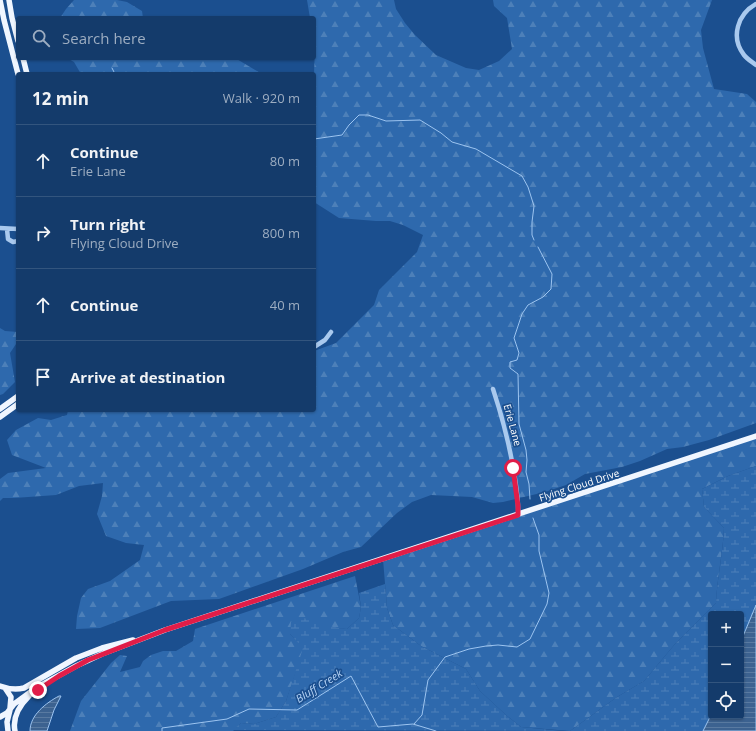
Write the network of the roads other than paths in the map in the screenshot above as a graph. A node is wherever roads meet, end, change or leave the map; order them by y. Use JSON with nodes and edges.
{"nodes":[{"id":1,"x":0,"y":0,"type":"edge"},
{"id":2,"x":9,"y":0,"type":"edge"},
{"id":3,"x":756,"y":4,"type":"edge"},
{"id":4,"x":16,"y":33,"type":"edge"},
{"id":5,"x":24,"y":60,"type":"edge"},
{"id":6,"x":756,"y":65,"type":"edge"},
{"id":7,"x":17,"y":72,"type":"edge"},
{"id":8,"x":26,"y":72,"type":"edge"},
{"id":9,"x":0,"y":228,"type":"edge"},
{"id":10,"x":7,"y":229,"type":"junction"},
{"id":11,"x":16,"y":229,"type":"edge"},
{"id":12,"x":16,"y":241,"type":"edge"},
{"id":13,"x":330,"y":332,"type":"dead end"},
{"id":14,"x":316,"y":346,"type":"edge"},
{"id":15,"x":493,"y":389,"type":"dead end"},
{"id":16,"x":16,"y":397,"type":"edge"},
{"id":17,"x":16,"y":405,"type":"edge"},
{"id":18,"x":0,"y":409,"type":"edge"},
{"id":19,"x":0,"y":417,"type":"edge"},
{"id":20,"x":756,"y":436,"type":"edge"},
{"id":21,"x":518,"y":515,"type":"junction"},
{"id":22,"x":156,"y":634,"type":"junction"},
{"id":23,"x":59,"y":676,"type":"junction"},
{"id":24,"x":2,"y":686,"type":"edge"},
{"id":25,"x":10,"y":709,"type":"junction"},
{"id":26,"x":0,"y":717,"type":"edge"},
{"id":27,"x":8,"y":731,"type":"edge"},
{"id":28,"x":14,"y":731,"type":"edge"}],
"edges":[{"from":1,"to":7,"type":"main road"},
{"from":2,"to":4,"type":"main road"},
{"from":3,"to":6,"type":"street"},
{"from":5,"to":8,"type":"main road"},
{"from":9,"to":10,"type":"street"},
{"from":10,"to":11,"type":"street"},
{"from":10,"to":12,"type":"street"},
{"from":13,"to":14,"type":"street"},
{"from":15,"to":21,"type":"street","name":"Erie Lane"},
{"from":16,"to":18,"type":"main road"},
{"from":17,"to":19,"type":"main road"},
{"from":20,"to":21,"type":"main road","name":"Flying Cloud Drive"},
{"from":21,"to":22,"type":"main road","name":"Flying Cloud Drive"},
{"from":22,"to":23,"type":"main road","name":"Flying Cloud Drive"},
{"from":22,"to":24,"type":"main road","name":"Flying Cloud Drive"},
{"from":23,"to":25,"type":"main road","name":"Flying Cloud Drive"},
{"from":23,"to":28,"type":"main road"},
{"from":24,"to":25,"type":"main road"},
{"from":25,"to":26,"type":"main road","name":"Flying Cloud Drive"},
{"from":25,"to":27,"type":"main road"}]}
